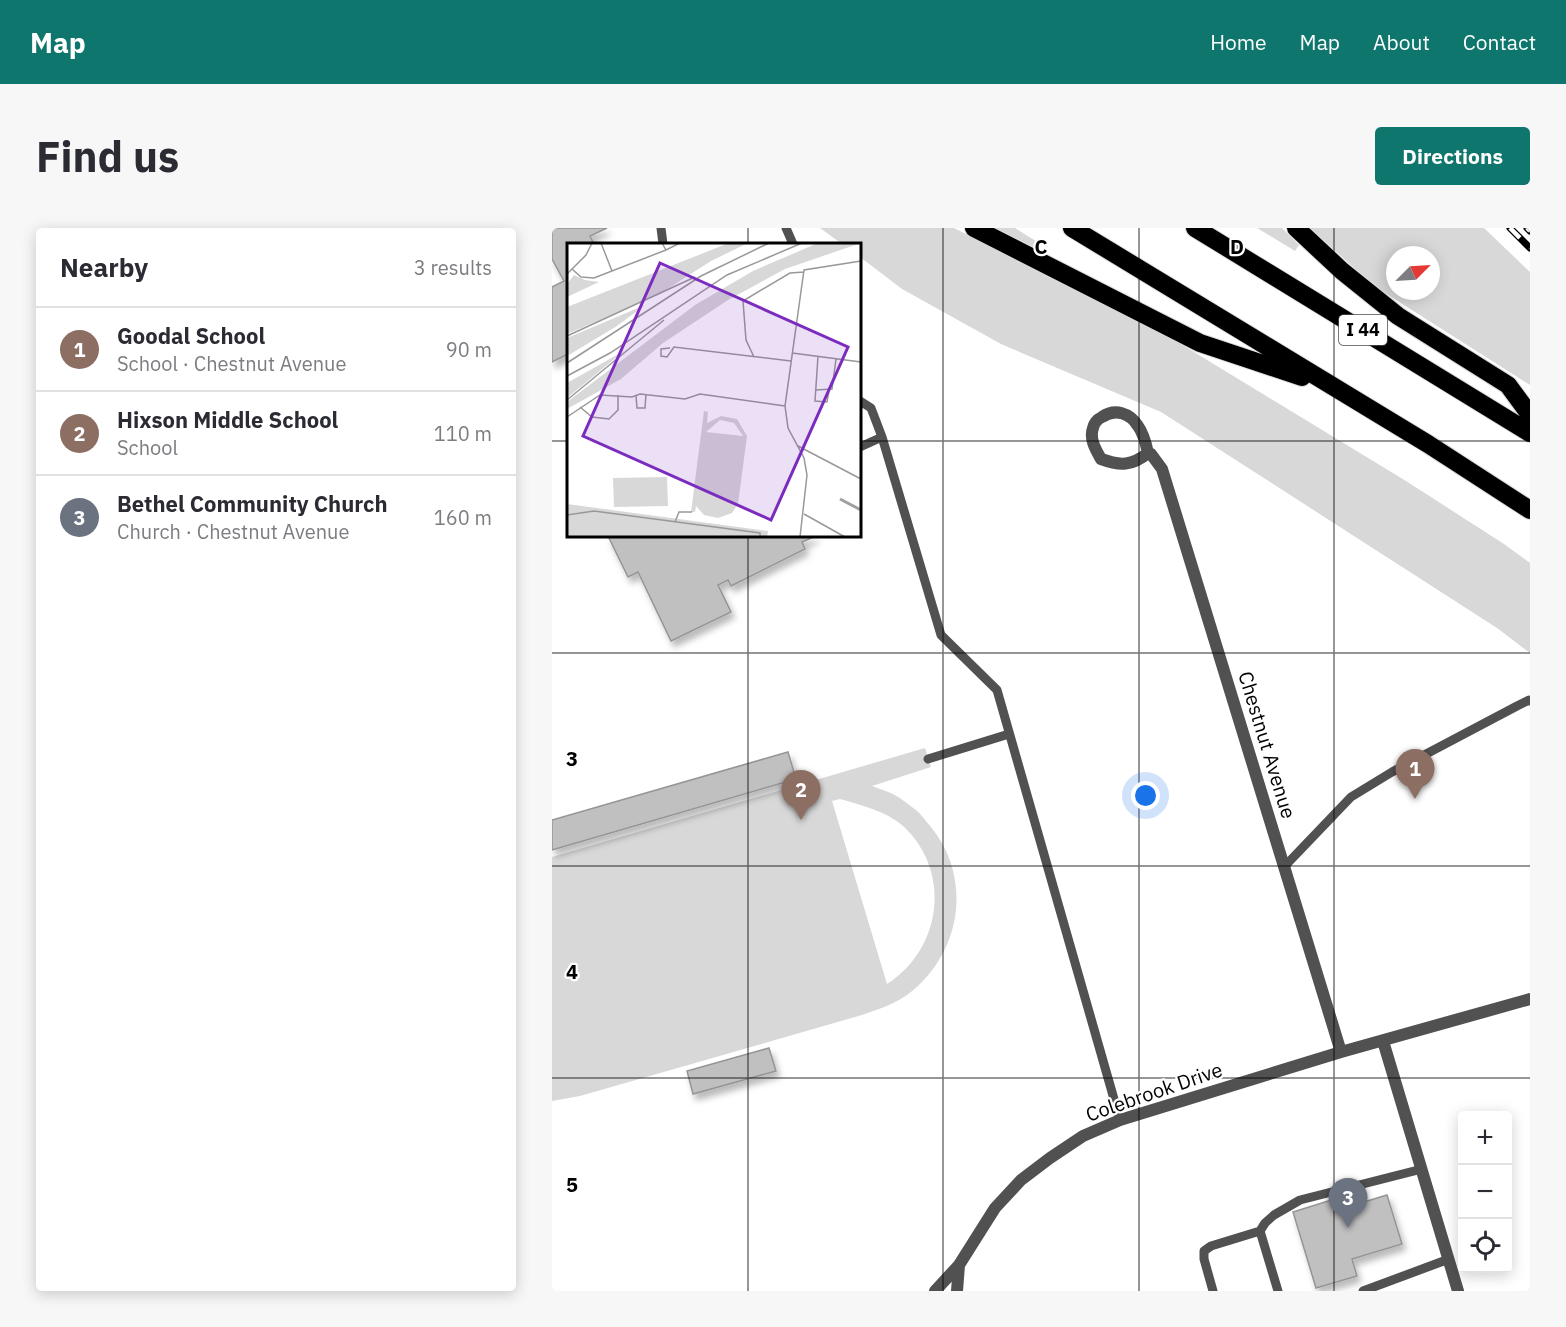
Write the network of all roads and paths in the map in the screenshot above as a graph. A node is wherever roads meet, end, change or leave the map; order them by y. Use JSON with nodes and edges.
{"nodes":[{"id":1,"x":661,"y":228,"type":"edge"},
{"id":2,"x":786,"y":228,"type":"edge"},
{"id":3,"x":974,"y":228,"type":"edge"},
{"id":4,"x":1072,"y":228,"type":"edge"},
{"id":5,"x":1195,"y":228,"type":"edge"},
{"id":6,"x":1296,"y":228,"type":"edge"},
{"id":7,"x":663,"y":243,"type":"edge"},
{"id":8,"x":793,"y":243,"type":"edge"},
{"id":9,"x":1331,"y":386,"type":"junction"},
{"id":10,"x":861,"y":402,"type":"edge"},
{"id":11,"x":1530,"y":415,"type":"edge"},
{"id":12,"x":1530,"y":433,"type":"edge"},
{"id":13,"x":882,"y":437,"type":"junction"},
{"id":14,"x":861,"y":447,"type":"edge"},
{"id":15,"x":1148,"y":453,"type":"junction"},
{"id":16,"x":1530,"y":510,"type":"edge"},
{"id":17,"x":1530,"y":701,"type":"edge"},
{"id":18,"x":1010,"y":734,"type":"junction"},
{"id":19,"x":928,"y":759,"type":"dead end"},
{"id":20,"x":1284,"y":867,"type":"junction"},
{"id":21,"x":1530,"y":999,"type":"edge"},
{"id":22,"x":1383,"y":1041,"type":"junction"},
{"id":23,"x":1341,"y":1052,"type":"junction"},
{"id":24,"x":1120,"y":1120,"type":"junction"},
{"id":25,"x":1422,"y":1169,"type":"junction"},
{"id":26,"x":1260,"y":1231,"type":"junction"},
{"id":27,"x":1449,"y":1259,"type":"junction"},
{"id":28,"x":959,"y":1264,"type":"junction"},
{"id":29,"x":935,"y":1291,"type":"edge"},
{"id":30,"x":957,"y":1291,"type":"edge"},
{"id":31,"x":1213,"y":1291,"type":"edge"},
{"id":32,"x":1278,"y":1291,"type":"edge"},
{"id":33,"x":1363,"y":1291,"type":"edge"},
{"id":34,"x":1458,"y":1291,"type":"edge"}],
"edges":[{"from":1,"to":7,"type":"lane"},
{"from":2,"to":8,"type":"lane"},
{"from":3,"to":9,"type":"highway"},
{"from":4,"to":9,"type":"highway"},
{"from":5,"to":12,"type":"highway","number":"I 44"},
{"from":6,"to":11,"type":"highway"},
{"from":9,"to":16,"type":"highway"},
{"from":10,"to":13,"type":"lane"},
{"from":13,"to":14,"type":"lane"},
{"from":13,"to":18,"type":"lane"},
{"from":15,"to":15,"type":"street","name":"Chestnut Avenue"},
{"from":15,"to":20,"type":"street","name":"Chestnut Avenue"},
{"from":17,"to":20,"type":"lane"},
{"from":18,"to":19,"type":"lane"},
{"from":18,"to":24,"type":"lane"},
{"from":20,"to":23,"type":"street","name":"Chestnut Avenue"},
{"from":21,"to":22,"type":"street"},
{"from":22,"to":23,"type":"street","name":"Colebrook Drive"},
{"from":22,"to":25,"type":"street"},
{"from":23,"to":24,"type":"street","name":"Colebrook Drive"},
{"from":24,"to":28,"type":"street","name":"Colebrook Drive"},
{"from":25,"to":26,"type":"lane"},
{"from":25,"to":27,"type":"street"},
{"from":26,"to":31,"type":"lane"},
{"from":26,"to":32,"type":"lane"},
{"from":27,"to":33,"type":"lane"},
{"from":27,"to":34,"type":"street"},
{"from":28,"to":29,"type":"street","name":"Colebrook Drive"},
{"from":28,"to":30,"type":"street"}]}
